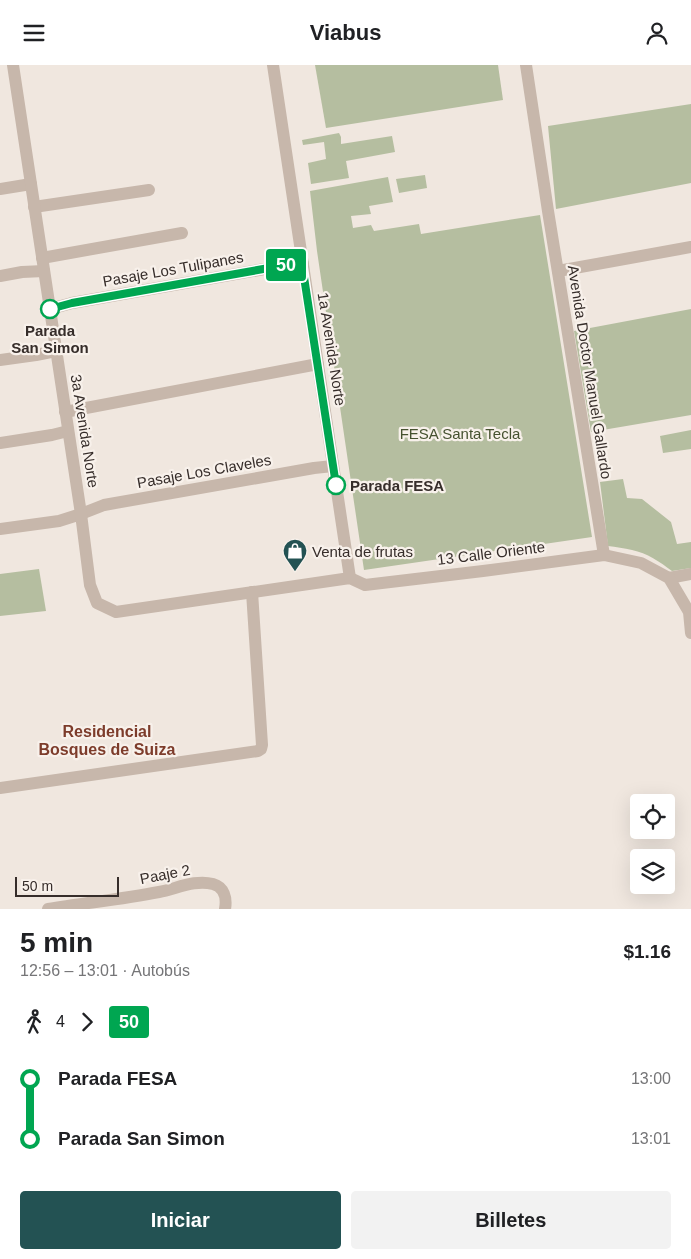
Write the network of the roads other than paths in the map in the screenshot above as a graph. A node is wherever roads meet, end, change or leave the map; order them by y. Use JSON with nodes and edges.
{"nodes":[{"id":1,"x":13,"y":65,"type":"edge"},
{"id":2,"x":273,"y":65,"type":"edge"},
{"id":3,"x":526,"y":65,"type":"edge"},
{"id":4,"x":31,"y":184,"type":"junction"},
{"id":5,"x":0,"y":189,"type":"edge"},
{"id":6,"x":149,"y":189,"type":"dead end"},
{"id":7,"x":34,"y":207,"type":"junction"},
{"id":8,"x":182,"y":233,"type":"dead end"},
{"id":9,"x":691,"y":247,"type":"edge"},
{"id":10,"x":43,"y":264,"type":"junction"},
{"id":11,"x":302,"y":264,"type":"junction"},
{"id":12,"x":558,"y":271,"type":"junction"},
{"id":13,"x":0,"y":276,"type":"edge"},
{"id":14,"x":50,"y":309,"type":"junction"},
{"id":15,"x":56,"y":351,"type":"junction"},
{"id":16,"x":0,"y":361,"type":"edge"},
{"id":17,"x":318,"y":364,"type":"junction"},
{"id":18,"x":65,"y":411,"type":"junction"},
{"id":19,"x":68,"y":431,"type":"junction"},
{"id":20,"x":0,"y":443,"type":"edge"},
{"id":21,"x":333,"y":466,"type":"junction"},
{"id":22,"x":81,"y":514,"type":"junction"},
{"id":23,"x":0,"y":529,"type":"edge"},
{"id":24,"x":604,"y":555,"type":"junction"},
{"id":25,"x":691,"y":574,"type":"edge"},
{"id":26,"x":669,"y":577,"type":"junction"},
{"id":27,"x":350,"y":578,"type":"junction"},
{"id":28,"x":252,"y":592,"type":"junction"},
{"id":29,"x":116,"y":612,"type":"joint"},
{"id":30,"x":691,"y":633,"type":"edge"},
{"id":31,"x":0,"y":788,"type":"edge"},
{"id":32,"x":48,"y":909,"type":"edge"},
{"id":33,"x":225,"y":909,"type":"edge"}],
"edges":[{"from":1,"to":4,"type":"street","name":"3a Avenida Norte"},
{"from":2,"to":11,"type":"street","name":"1a Avenida Norte"},
{"from":3,"to":12,"type":"street","name":"Avenida Doctor Manuel Gallardo"},
{"from":4,"to":5,"type":"street"},
{"from":4,"to":7,"type":"street","name":"3a Avenida Norte"},
{"from":6,"to":7,"type":"street"},
{"from":7,"to":10,"type":"street","name":"3a Avenida Norte"},
{"from":8,"to":10,"type":"street"},
{"from":9,"to":12,"type":"street"},
{"from":10,"to":13,"type":"street"},
{"from":10,"to":14,"type":"street","name":"3a Avenida Norte"},
{"from":11,"to":14,"type":"street","name":"Pasaje Los Tulipanes"},
{"from":11,"to":17,"type":"street","name":"1a Avenida Norte"},
{"from":12,"to":24,"type":"street","name":"Avenida Doctor Manuel Gallardo"},
{"from":14,"to":15,"type":"street","name":"3a Avenida Norte"},
{"from":15,"to":16,"type":"street"},
{"from":15,"to":18,"type":"street","name":"3a Avenida Norte"},
{"from":17,"to":18,"type":"street"},
{"from":17,"to":21,"type":"street","name":"1a Avenida Norte"},
{"from":18,"to":19,"type":"street","name":"3a Avenida Norte"},
{"from":19,"to":20,"type":"street"},
{"from":19,"to":22,"type":"street","name":"3a Avenida Norte"},
{"from":21,"to":22,"type":"street","name":"Pasaje Los Claveles"},
{"from":21,"to":27,"type":"street","name":"1a Avenida Norte"},
{"from":22,"to":23,"type":"street","name":"Pasaje Los Claveles"},
{"from":22,"to":29,"type":"street","name":"3a Avenida Norte"},
{"from":24,"to":26,"type":"street"},
{"from":24,"to":27,"type":"street","name":"13 Calle Oriente"},
{"from":25,"to":26,"type":"street"},
{"from":26,"to":30,"type":"street"},
{"from":27,"to":28,"type":"street","name":"13 Calle Oriente"},
{"from":28,"to":29,"type":"street","name":"13 Calle Oriente"},
{"from":28,"to":31,"type":"street"},
{"from":32,"to":33,"type":"street","name":"Paaje 2"}]}
